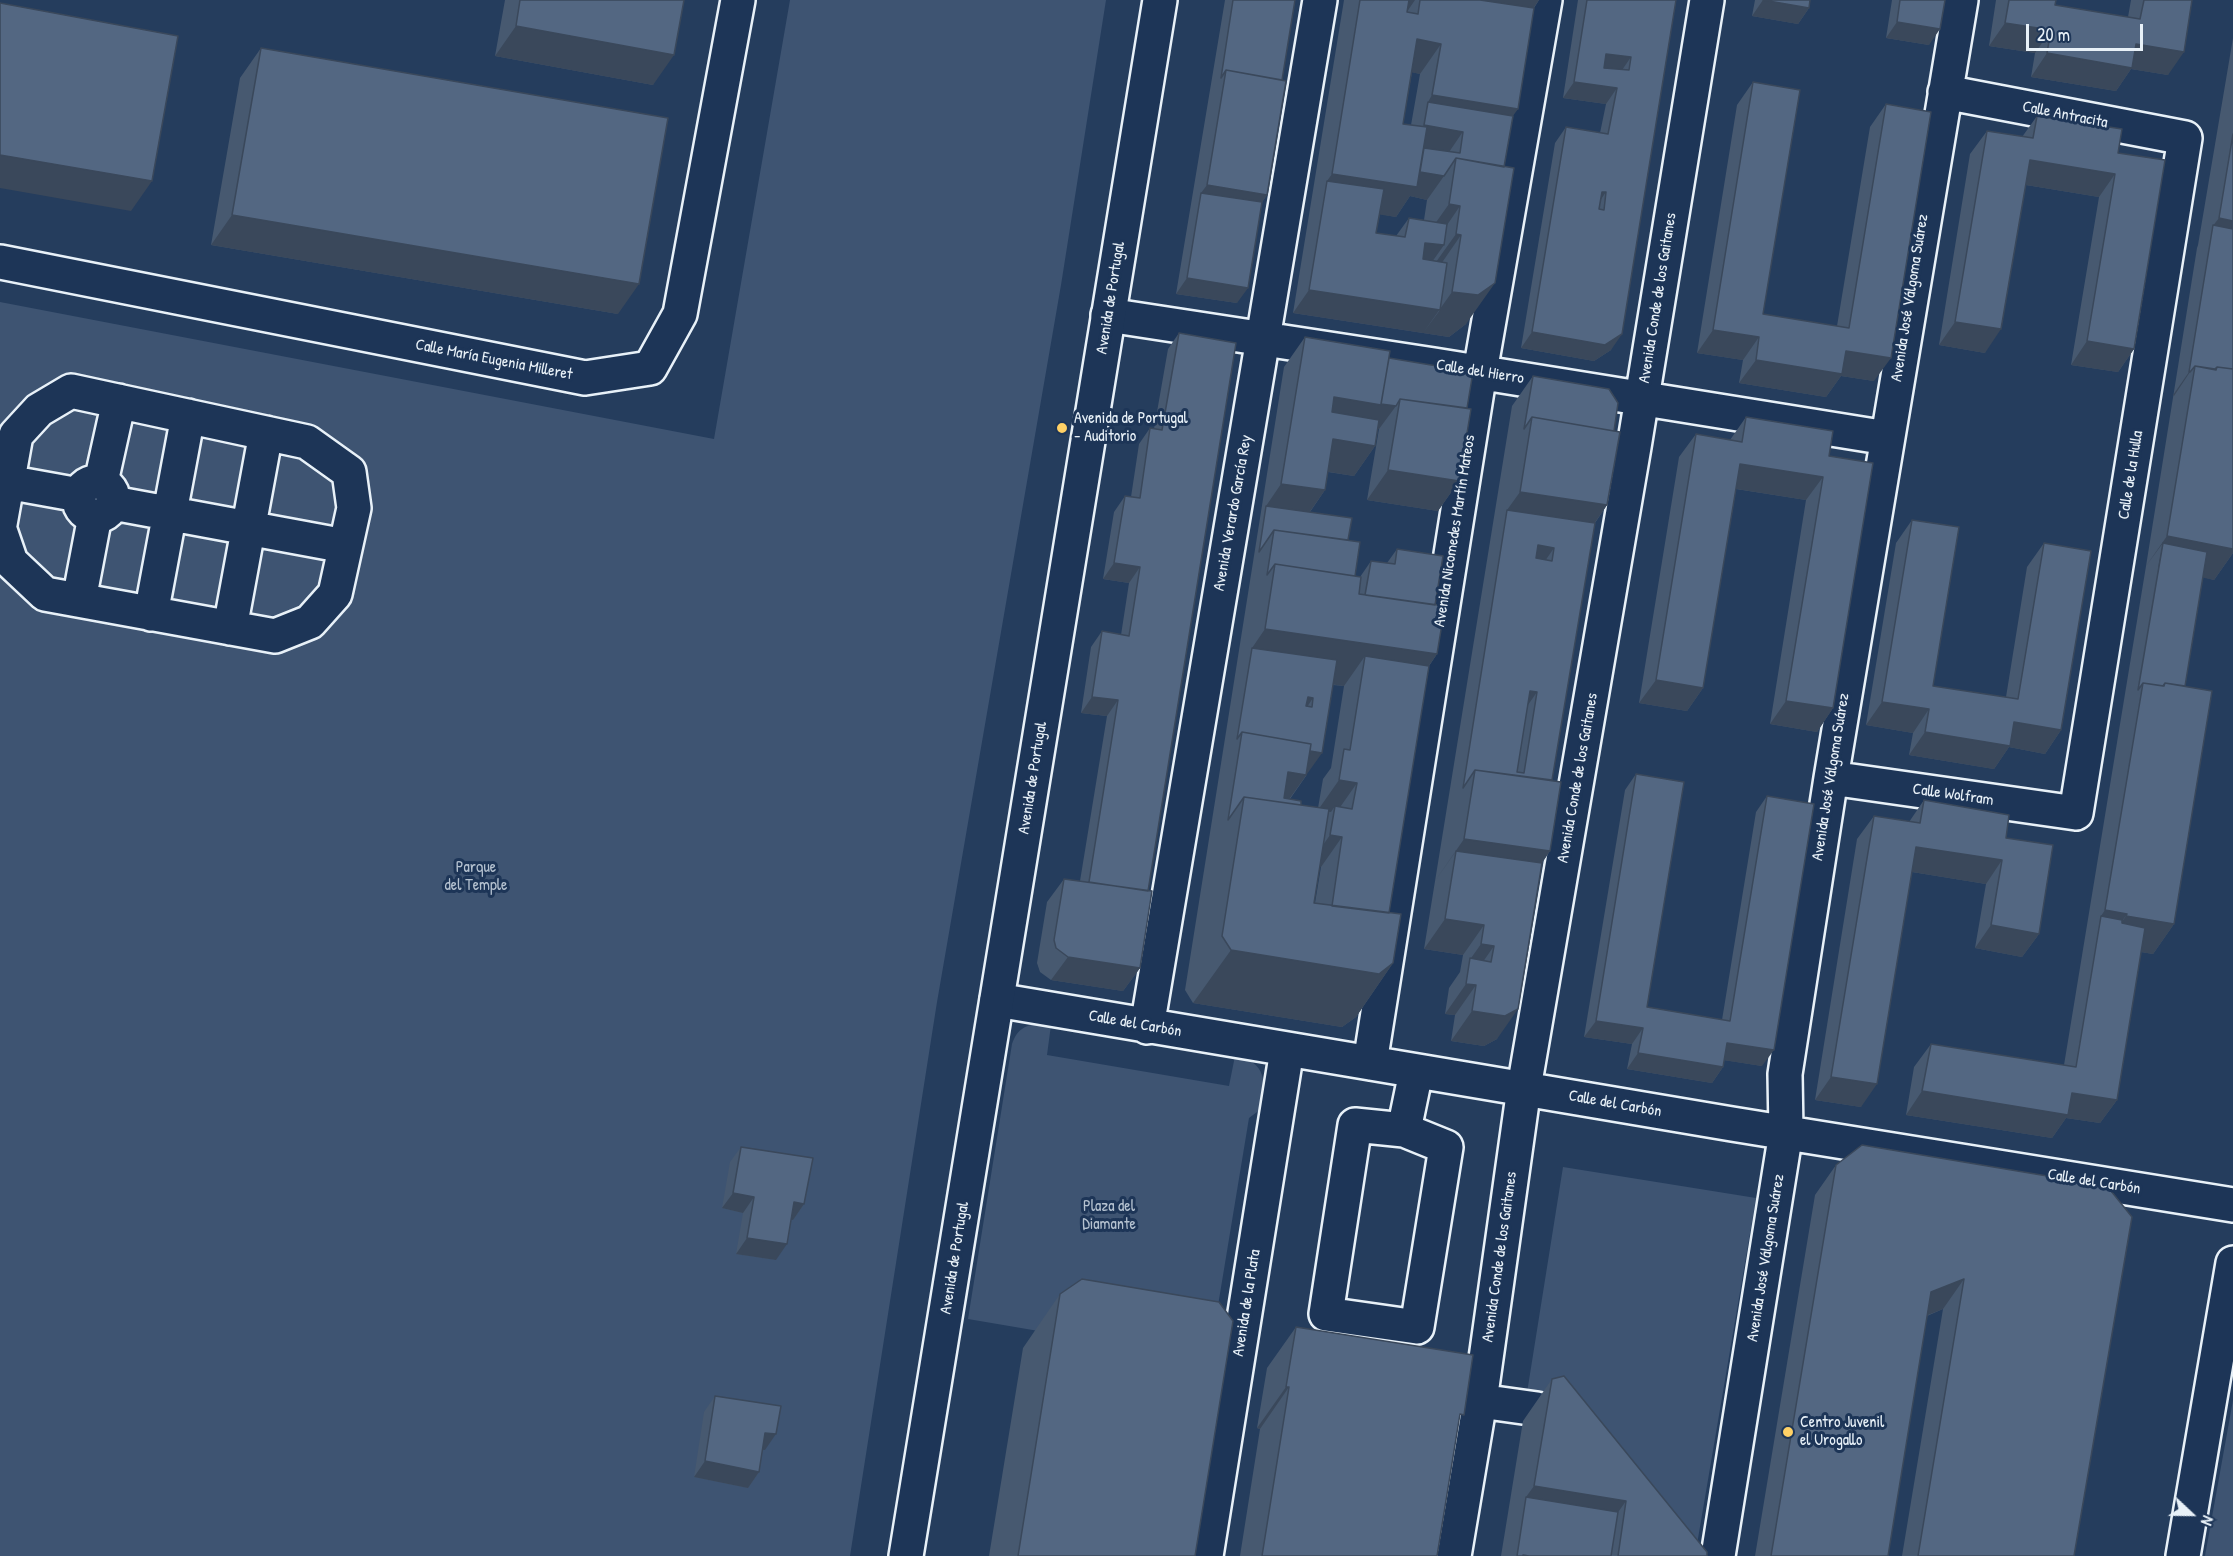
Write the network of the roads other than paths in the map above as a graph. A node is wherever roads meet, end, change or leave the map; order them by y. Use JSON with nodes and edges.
{"nodes":[{"id":1,"x":738,"y":0,"type":"edge"},
{"id":2,"x":1160,"y":0,"type":"edge"},
{"id":3,"x":1320,"y":0,"type":"edge"},
{"id":4,"x":1545,"y":0,"type":"edge"},
{"id":5,"x":1707,"y":0,"type":"edge"},
{"id":6,"x":1961,"y":0,"type":"edge"},
{"id":7,"x":1945,"y":92,"type":"junction"},
{"id":8,"x":2185,"y":138,"type":"joint"},
{"id":9,"x":0,"y":262,"type":"edge"},
{"id":10,"x":1108,"y":315,"type":"junction"},
{"id":11,"x":1263,"y":339,"type":"junction"},
{"id":12,"x":1480,"y":372,"type":"junction"},
{"id":13,"x":1642,"y":398,"type":"junction"},
{"id":14,"x":119,"y":401,"type":"junction"},
{"id":15,"x":188,"y":416,"type":"junction"},
{"id":16,"x":266,"y":433,"type":"junction"},
{"id":17,"x":1887,"y":438,"type":"junction"},
{"id":18,"x":8,"y":482,"type":"junction"},
{"id":19,"x":97,"y":499,"type":"junction"},
{"id":20,"x":170,"y":514,"type":"junction"},
{"id":21,"x":0,"y":524,"type":"edge"},
{"id":22,"x":249,"y":528,"type":"junction"},
{"id":23,"x":0,"y":530,"type":"edge"},
{"id":24,"x":345,"y":546,"type":"junction"},
{"id":25,"x":79,"y":600,"type":"junction"},
{"id":26,"x":152,"y":614,"type":"junction"},
{"id":27,"x":230,"y":628,"type":"junction"},
{"id":28,"x":1831,"y":778,"type":"junction"},
{"id":29,"x":2076,"y":813,"type":"joint"},
{"id":30,"x":996,"y":1000,"type":"junction"},
{"id":31,"x":1147,"y":1027,"type":"junction"},
{"id":32,"x":1287,"y":1050,"type":"junction"},
{"id":33,"x":1370,"y":1063,"type":"junction"},
{"id":34,"x":1416,"y":1072,"type":"junction"},
{"id":35,"x":1524,"y":1088,"type":"junction"},
{"id":36,"x":1404,"y":1130,"type":"junction"},
{"id":37,"x":1786,"y":1132,"type":"junction"},
{"id":38,"x":2233,"y":1205,"type":"edge"},
{"id":39,"x":2233,"y":1263,"type":"edge"},
{"id":40,"x":1480,"y":1401,"type":"junction"},
{"id":41,"x":1579,"y":1462,"type":"edge"},
{"id":42,"x":906,"y":1556,"type":"edge"},
{"id":43,"x":1206,"y":1556,"type":"edge"},
{"id":44,"x":1454,"y":1556,"type":"edge"},
{"id":45,"x":1718,"y":1556,"type":"edge"},
{"id":46,"x":2183,"y":1556,"type":"edge"}],
"edges":[{"from":1,"to":9,"type":"street","name":"Calle María Eugenia Milleret"},
{"from":2,"to":10,"type":"street","name":"Avenida de Portugal"},
{"from":3,"to":11,"type":"street","name":"Avenida Verardo García Rey"},
{"from":4,"to":12,"type":"street","name":"Avenida Nicomedes Martín Mateos"},
{"from":5,"to":13,"type":"street","name":"Avenida Conde de los Gaitanes"},
{"from":6,"to":7,"type":"street","name":"Avenida José Válgoma Suárez"},
{"from":7,"to":8,"type":"street","name":"Calle Antracita"},
{"from":7,"to":17,"type":"street","name":"Avenida José Válgoma Suárez"},
{"from":8,"to":29,"type":"street","name":"Calle de la Hulla"},
{"from":10,"to":11,"type":"street","name":"Calle del Hierro"},
{"from":10,"to":30,"type":"street","name":"Avenida de Portugal"},
{"from":11,"to":12,"type":"street","name":"Calle del Hierro"},
{"from":11,"to":31,"type":"street","name":"Avenida Verardo García Rey"},
{"from":12,"to":13,"type":"street","name":"Calle del Hierro"},
{"from":12,"to":33,"type":"street","name":"Avenida Nicomedes Martín Mateos"},
{"from":13,"to":17,"type":"street","name":"Calle del Hierro"},
{"from":13,"to":35,"type":"street","name":"Avenida Conde de los Gaitanes"},
{"from":14,"to":15,"type":"street"},
{"from":14,"to":18,"type":"street"},
{"from":14,"to":19,"type":"street"},
{"from":15,"to":16,"type":"street"},
{"from":15,"to":20,"type":"street"},
{"from":16,"to":22,"type":"street"},
{"from":16,"to":24,"type":"street"},
{"from":17,"to":28,"type":"street","name":"Avenida José Válgoma Suárez"},
{"from":18,"to":19,"type":"street"},
{"from":18,"to":21,"type":"street"},
{"from":19,"to":20,"type":"street"},
{"from":19,"to":25,"type":"street"},
{"from":20,"to":22,"type":"street"},
{"from":20,"to":26,"type":"street"},
{"from":22,"to":24,"type":"street"},
{"from":22,"to":27,"type":"street"},
{"from":23,"to":25,"type":"street"},
{"from":24,"to":27,"type":"street"},
{"from":25,"to":26,"type":"street"},
{"from":26,"to":27,"type":"street"},
{"from":28,"to":29,"type":"street","name":"Calle Wolfram"},
{"from":28,"to":37,"type":"street","name":"Avenida José Válgoma Suárez"},
{"from":30,"to":31,"type":"street","name":"Calle del Carbón"},
{"from":30,"to":42,"type":"street","name":"Avenida de Portugal"},
{"from":31,"to":32,"type":"street","name":"Calle del Carbón"},
{"from":32,"to":33,"type":"street","name":"Calle del Carbón"},
{"from":32,"to":43,"type":"street","name":"Avenida de la Plata"},
{"from":33,"to":34,"type":"street","name":"Calle del Carbón"},
{"from":34,"to":35,"type":"street","name":"Calle del Carbón"},
{"from":34,"to":36,"type":"street"},
{"from":35,"to":37,"type":"street","name":"Calle del Carbón"},
{"from":35,"to":40,"type":"street","name":"Avenida Conde de los Gaitanes"},
{"from":36,"to":36,"type":"street"},
{"from":37,"to":38,"type":"street","name":"Calle del Carbón"},
{"from":37,"to":45,"type":"street","name":"Avenida José Válgoma Suárez"},
{"from":39,"to":46,"type":"street"},
{"from":40,"to":41,"type":"street"},
{"from":40,"to":44,"type":"street","name":"Avenida Conde de los Gaitanes"}]}
